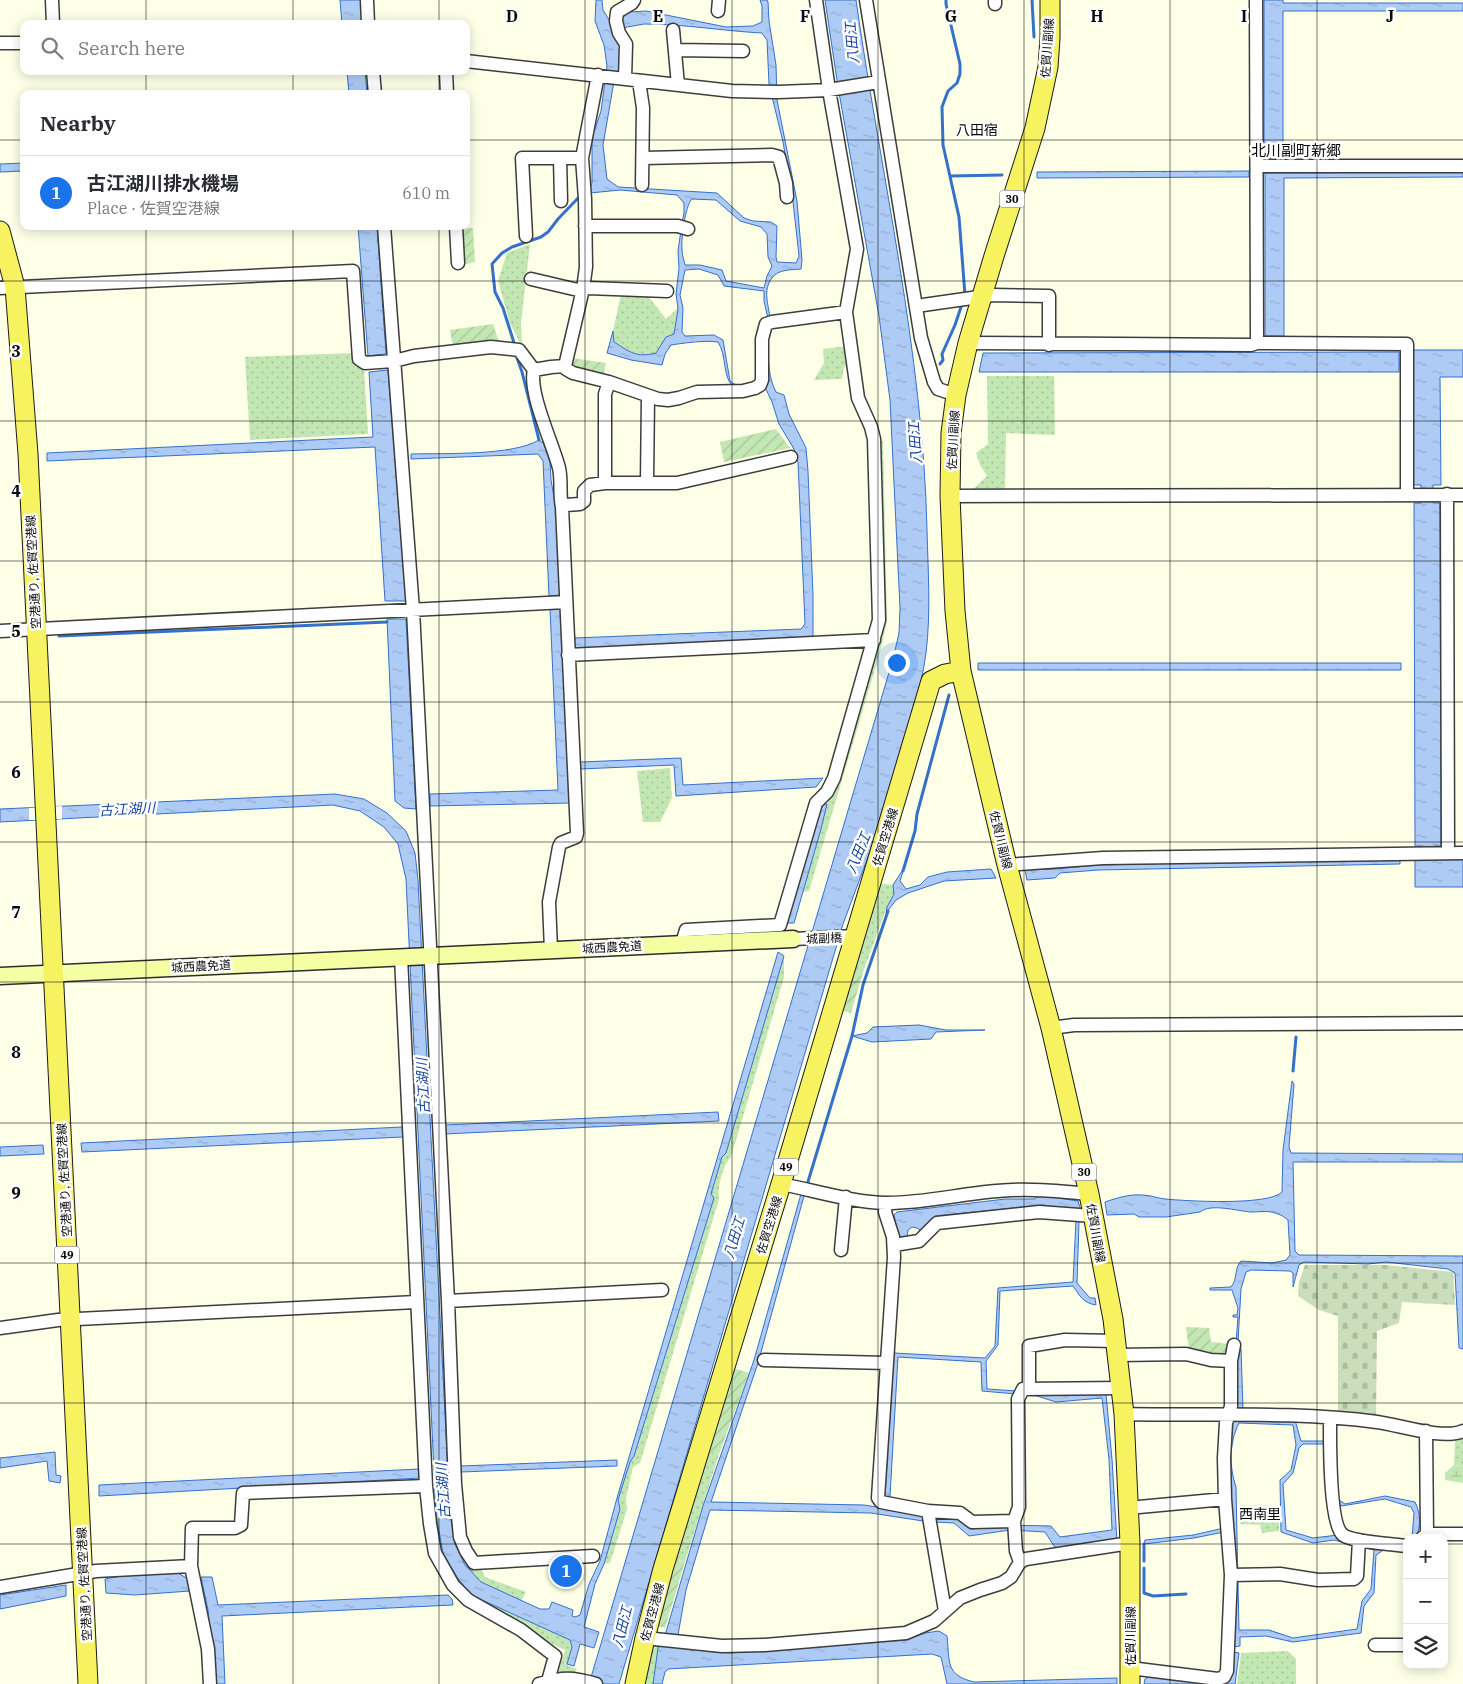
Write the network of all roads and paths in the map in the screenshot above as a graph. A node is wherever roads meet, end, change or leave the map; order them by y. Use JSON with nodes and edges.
{"nodes":[{"id":1,"x":52,"y":0,"type":"edge"},
{"id":2,"x":367,"y":0,"type":"edge"},
{"id":3,"x":634,"y":0,"type":"edge"},
{"id":4,"x":816,"y":0,"type":"edge"},
{"id":5,"x":866,"y":0,"type":"edge"},
{"id":6,"x":1050,"y":0,"type":"edge"},
{"id":7,"x":1256,"y":0,"type":"edge"},
{"id":8,"x":53,"y":20,"type":"edge"},
{"id":9,"x":368,"y":20,"type":"edge"},
{"id":10,"x":673,"y":30,"type":"dead end"},
{"id":11,"x":0,"y":43,"type":"edge"},
{"id":12,"x":20,"y":43,"type":"edge"},
{"id":13,"x":675,"y":50,"type":"junction"},
{"id":14,"x":743,"y":51,"type":"dead end"},
{"id":15,"x":470,"y":61,"type":"edge"},
{"id":16,"x":373,"y":75,"type":"edge"},
{"id":17,"x":446,"y":75,"type":"edge"},
{"id":18,"x":600,"y":75,"type":"junction"},
{"id":19,"x":622,"y":78,"type":"junction"},
{"id":20,"x":638,"y":81,"type":"junction"},
{"id":21,"x":878,"y":82,"type":"junction"},
{"id":22,"x":678,"y":85,"type":"junction"},
{"id":23,"x":374,"y":90,"type":"edge"},
{"id":24,"x":447,"y":90,"type":"edge"},
{"id":25,"x":830,"y":90,"type":"junction"},
{"id":26,"x":560,"y":158,"type":"junction"},
{"id":27,"x":582,"y":158,"type":"junction"},
{"id":28,"x":644,"y":158,"type":"junction"},
{"id":29,"x":1463,"y":166,"type":"edge"},
{"id":30,"x":1257,"y":172,"type":"junction"},
{"id":31,"x":642,"y":185,"type":"dead end"},
{"id":32,"x":787,"y":197,"type":"dead end"},
{"id":33,"x":561,"y":202,"type":"dead end"},
{"id":34,"x":585,"y":226,"type":"junction"},
{"id":35,"x":683,"y":228,"type":"dead end"},
{"id":36,"x":384,"y":230,"type":"edge"},
{"id":37,"x":456,"y":230,"type":"edge"},
{"id":38,"x":0,"y":231,"type":"edge"},
{"id":39,"x":526,"y":236,"type":"dead end"},
{"id":40,"x":458,"y":263,"type":"dead end"},
{"id":41,"x":531,"y":279,"type":"dead end"},
{"id":42,"x":7,"y":288,"type":"edge"},
{"id":43,"x":583,"y":289,"type":"junction"},
{"id":44,"x":667,"y":291,"type":"dead end"},
{"id":45,"x":970,"y":298,"type":"junction"},
{"id":46,"x":916,"y":306,"type":"junction"},
{"id":47,"x":846,"y":312,"type":"junction"},
{"id":48,"x":968,"y":343,"type":"junction"},
{"id":49,"x":1257,"y":343,"type":"junction"},
{"id":50,"x":1049,"y":345,"type":"junction"},
{"id":51,"x":394,"y":361,"type":"junction"},
{"id":52,"x":564,"y":366,"type":"junction"},
{"id":53,"x":534,"y":370,"type":"junction"},
{"id":54,"x":609,"y":382,"type":"junction"},
{"id":55,"x":956,"y":395,"type":"junction"},
{"id":56,"x":648,"y":396,"type":"junction"},
{"id":57,"x":791,"y":457,"type":"dead end"},
{"id":58,"x":605,"y":483,"type":"junction"},
{"id":59,"x":647,"y":483,"type":"junction"},
{"id":60,"x":1413,"y":494,"type":"junction"},
{"id":61,"x":1441,"y":494,"type":"junction"},
{"id":62,"x":1463,"y":495,"type":"edge"},
{"id":63,"x":950,"y":496,"type":"junction"},
{"id":64,"x":562,"y":507,"type":"junction"},
{"id":65,"x":566,"y":602,"type":"junction"},
{"id":66,"x":413,"y":610,"type":"junction"},
{"id":67,"x":36,"y":630,"type":"junction"},
{"id":68,"x":0,"y":632,"type":"edge"},
{"id":69,"x":874,"y":640,"type":"junction"},
{"id":70,"x":568,"y":655,"type":"junction"},
{"id":71,"x":961,"y":671,"type":"junction"},
{"id":72,"x":1463,"y":852,"type":"edge"},
{"id":73,"x":1443,"y":853,"type":"junction"},
{"id":74,"x":1007,"y":865,"type":"junction"},
{"id":75,"x":855,"y":936,"type":"junction"},
{"id":76,"x":793,"y":939,"type":"joint"},
{"id":77,"x":682,"y":944,"type":"junction"},
{"id":78,"x":551,"y":950,"type":"junction"},
{"id":79,"x":430,"y":955,"type":"junction"},
{"id":80,"x":401,"y":957,"type":"junction"},
{"id":81,"x":54,"y":974,"type":"junction"},
{"id":82,"x":0,"y":976,"type":"edge"},
{"id":83,"x":1463,"y":1023,"type":"edge"},
{"id":84,"x":1051,"y":1028,"type":"junction"},
{"id":85,"x":781,"y":1184,"type":"junction"},
{"id":86,"x":1089,"y":1194,"type":"junction"},
{"id":87,"x":846,"y":1197,"type":"junction"},
{"id":88,"x":886,"y":1203,"type":"junction"},
{"id":89,"x":1093,"y":1216,"type":"junction"},
{"id":90,"x":894,"y":1246,"type":"junction"},
{"id":91,"x":841,"y":1250,"type":"dead end"},
{"id":92,"x":662,"y":1290,"type":"dead end"},
{"id":93,"x":448,"y":1301,"type":"junction"},
{"id":94,"x":416,"y":1302,"type":"junction"},
{"id":95,"x":70,"y":1319,"type":"junction"},
{"id":96,"x":0,"y":1328,"type":"edge"},
{"id":97,"x":1234,"y":1345,"type":"dead end"},
{"id":98,"x":1116,"y":1348,"type":"junction"},
{"id":99,"x":764,"y":1360,"type":"dead end"},
{"id":100,"x":1231,"y":1361,"type":"junction"},
{"id":101,"x":887,"y":1363,"type":"junction"},
{"id":102,"x":1122,"y":1388,"type":"junction"},
{"id":103,"x":1029,"y":1389,"type":"junction"},
{"id":104,"x":1124,"y":1414,"type":"junction"},
{"id":105,"x":1228,"y":1414,"type":"junction"},
{"id":106,"x":1330,"y":1418,"type":"junction"},
{"id":107,"x":1426,"y":1431,"type":"junction"},
{"id":108,"x":1463,"y":1431,"type":"edge"},
{"id":109,"x":426,"y":1486,"type":"junction"},
{"id":110,"x":1225,"y":1499,"type":"junction"},
{"id":111,"x":1128,"y":1508,"type":"junction"},
{"id":112,"x":928,"y":1511,"type":"junction"},
{"id":113,"x":1014,"y":1521,"type":"junction"},
{"id":114,"x":1425,"y":1534,"type":"edge"},
{"id":115,"x":1463,"y":1534,"type":"edge"},
{"id":116,"x":1448,"y":1535,"type":"edge"},
{"id":117,"x":1130,"y":1543,"type":"junction"},
{"id":118,"x":1359,"y":1543,"type":"junction"},
{"id":119,"x":1403,"y":1546,"type":"edge"},
{"id":120,"x":593,"y":1556,"type":"dead end"},
{"id":121,"x":1020,"y":1562,"type":"junction"},
{"id":122,"x":191,"y":1566,"type":"junction"},
{"id":123,"x":84,"y":1573,"type":"junction"},
{"id":124,"x":1236,"y":1575,"type":"junction"},
{"id":125,"x":0,"y":1587,"type":"edge"},
{"id":126,"x":945,"y":1611,"type":"junction"},
{"id":127,"x":654,"y":1639,"type":"junction"},
{"id":128,"x":1375,"y":1645,"type":"dead end"},
{"id":129,"x":1403,"y":1645,"type":"edge"},
{"id":130,"x":1130,"y":1676,"type":"edge"},
{"id":131,"x":544,"y":1682,"type":"edge"},
{"id":132,"x":590,"y":1682,"type":"edge"},
{"id":133,"x":88,"y":1684,"type":"edge"},
{"id":134,"x":210,"y":1684,"type":"edge"},
{"id":135,"x":635,"y":1684,"type":"edge"}],
"edges":[{"from":1,"to":8,"type":"street"},
{"from":2,"to":9,"type":"street"},
{"from":3,"to":19,"type":"street"},
{"from":4,"to":25,"type":"street"},
{"from":5,"to":21,"type":"street"},
{"from":6,"to":45,"type":"main road","name":"佐賀川副線","number":"30"},
{"from":7,"to":30,"type":"street"},
{"from":10,"to":13,"type":"street"},
{"from":11,"to":12,"type":"street"},
{"from":13,"to":14,"type":"street"},
{"from":13,"to":22,"type":"street"},
{"from":15,"to":18,"type":"street"},
{"from":16,"to":23,"type":"street"},
{"from":17,"to":24,"type":"street"},
{"from":18,"to":19,"type":"street"},
{"from":18,"to":27,"type":"street"},
{"from":19,"to":20,"type":"street"},
{"from":20,"to":22,"type":"street"},
{"from":20,"to":28,"type":"street"},
{"from":21,"to":25,"type":"street"},
{"from":21,"to":46,"type":"street"},
{"from":22,"to":25,"type":"street"},
{"from":25,"to":47,"type":"street"},
{"from":26,"to":27,"type":"street"},
{"from":26,"to":33,"type":"street"},
{"from":26,"to":39,"type":"street"},
{"from":27,"to":34,"type":"street"},
{"from":28,"to":31,"type":"street"},
{"from":28,"to":32,"type":"street"},
{"from":29,"to":30,"type":"street"},
{"from":30,"to":49,"type":"street"},
{"from":34,"to":35,"type":"street"},
{"from":34,"to":43,"type":"street"},
{"from":36,"to":51,"type":"street"},
{"from":37,"to":40,"type":"street"},
{"from":38,"to":42,"type":"main road","name":"空港通り, 佐賀空港線","number":"49"},
{"from":41,"to":43,"type":"street"},
{"from":42,"to":51,"type":"street"},
{"from":42,"to":67,"type":"main road","name":"空港通り, 佐賀空港線","number":"49"},
{"from":43,"to":44,"type":"street"},
{"from":43,"to":52,"type":"street"},
{"from":45,"to":46,"type":"street"},
{"from":45,"to":48,"type":"main road","name":"佐賀川副線","number":"30"},
{"from":45,"to":50,"type":"street"},
{"from":46,"to":55,"type":"street"},
{"from":47,"to":56,"type":"street"},
{"from":47,"to":69,"type":"street"},
{"from":48,"to":50,"type":"street"},
{"from":48,"to":55,"type":"main road","name":"佐賀川副線","number":"30"},
{"from":49,"to":50,"type":"street"},
{"from":49,"to":60,"type":"street"},
{"from":51,"to":53,"type":"street"},
{"from":51,"to":66,"type":"street"},
{"from":52,"to":53,"type":"street"},
{"from":52,"to":54,"type":"street"},
{"from":53,"to":64,"type":"street"},
{"from":54,"to":56,"type":"street"},
{"from":54,"to":58,"type":"street"},
{"from":55,"to":63,"type":"main road","name":"佐賀川副線","number":"30"},
{"from":56,"to":59,"type":"street"},
{"from":57,"to":59,"type":"street"},
{"from":58,"to":59,"type":"street"},
{"from":58,"to":64,"type":"street"},
{"from":60,"to":61,"type":"street"},
{"from":60,"to":63,"type":"street"},
{"from":61,"to":62,"type":"street"},
{"from":61,"to":73,"type":"street"},
{"from":63,"to":71,"type":"main road","name":"佐賀川副線","number":"30"},
{"from":64,"to":65,"type":"street"},
{"from":65,"to":66,"type":"street"},
{"from":65,"to":70,"type":"street"},
{"from":66,"to":67,"type":"street"},
{"from":66,"to":79,"type":"street"},
{"from":67,"to":68,"type":"street"},
{"from":67,"to":81,"type":"main road","name":"空港通り, 佐賀空港線","number":"49"},
{"from":69,"to":70,"type":"street"},
{"from":69,"to":77,"type":"street"},
{"from":70,"to":78,"type":"street"},
{"from":71,"to":74,"type":"main road","name":"佐賀川副線","number":"30"},
{"from":71,"to":75,"type":"main road","name":"佐賀空港線","number":"49"},
{"from":72,"to":73,"type":"street"},
{"from":73,"to":74,"type":"street"},
{"from":74,"to":84,"type":"main road","name":"佐賀川副線","number":"30"},
{"from":75,"to":76,"type":"street","name":"城副橋"},
{"from":75,"to":85,"type":"main road","name":"佐賀空港線","number":"49"},
{"from":76,"to":77,"type":"street","name":"城西農免道"},
{"from":77,"to":78,"type":"street","name":"城西農免道"},
{"from":78,"to":79,"type":"street","name":"城西農免道"},
{"from":79,"to":80,"type":"street","name":"城西農免道"},
{"from":79,"to":93,"type":"street"},
{"from":80,"to":81,"type":"street","name":"城西農免道"},
{"from":80,"to":94,"type":"street"},
{"from":81,"to":82,"type":"street","name":"城西農免道"},
{"from":81,"to":95,"type":"main road","name":"空港通り, 佐賀空港線","number":"49"},
{"from":83,"to":84,"type":"street"},
{"from":84,"to":86,"type":"main road","name":"佐賀川副線","number":"30"},
{"from":85,"to":87,"type":"street"},
{"from":85,"to":127,"type":"main road","name":"佐賀空港線","number":"49"},
{"from":86,"to":88,"type":"street"},
{"from":86,"to":89,"type":"main road","name":"佐賀川副線","number":"30"},
{"from":87,"to":88,"type":"street"},
{"from":87,"to":91,"type":"street"},
{"from":88,"to":90,"type":"street"},
{"from":89,"to":90,"type":"street"},
{"from":89,"to":98,"type":"main road","name":"佐賀川副線","number":"30"},
{"from":90,"to":101,"type":"street"},
{"from":92,"to":93,"type":"street"},
{"from":93,"to":120,"type":"street"},
{"from":94,"to":95,"type":"street"},
{"from":94,"to":109,"type":"street"},
{"from":95,"to":96,"type":"street"},
{"from":95,"to":123,"type":"main road","name":"空港通り, 佐賀空港線","number":"49"},
{"from":97,"to":100,"type":"street"},
{"from":98,"to":100,"type":"street"},
{"from":98,"to":102,"type":"main road","name":"佐賀川副線","number":"30"},
{"from":98,"to":103,"type":"street"},
{"from":99,"to":101,"type":"street"},
{"from":100,"to":105,"type":"street"},
{"from":101,"to":112,"type":"street"},
{"from":102,"to":103,"type":"street"},
{"from":102,"to":104,"type":"main road","name":"佐賀川副線","number":"30"},
{"from":103,"to":113,"type":"street"},
{"from":104,"to":105,"type":"street"},
{"from":104,"to":111,"type":"main road","name":"佐賀川副線","number":"30"},
{"from":105,"to":106,"type":"street"},
{"from":105,"to":110,"type":"street"},
{"from":106,"to":107,"type":"street"},
{"from":106,"to":118,"type":"street"},
{"from":107,"to":108,"type":"street"},
{"from":107,"to":114,"type":"street"},
{"from":109,"to":122,"type":"street"},
{"from":109,"to":131,"type":"street"},
{"from":110,"to":111,"type":"street"},
{"from":110,"to":124,"type":"street"},
{"from":111,"to":117,"type":"main road","name":"佐賀川副線","number":"30"},
{"from":112,"to":113,"type":"street"},
{"from":112,"to":126,"type":"street"},
{"from":113,"to":121,"type":"street"},
{"from":115,"to":116,"type":"street"},
{"from":117,"to":121,"type":"street"},
{"from":117,"to":130,"type":"main road","name":"佐賀川副線","number":"30"},
{"from":118,"to":119,"type":"street"},
{"from":118,"to":124,"type":"street"},
{"from":121,"to":126,"type":"street"},
{"from":122,"to":123,"type":"street"},
{"from":122,"to":134,"type":"street"},
{"from":123,"to":125,"type":"street"},
{"from":123,"to":133,"type":"main road","name":"空港通り, 佐賀空港線","number":"49"},
{"from":124,"to":130,"type":"street"},
{"from":126,"to":127,"type":"street"},
{"from":127,"to":135,"type":"main road","name":"佐賀空港線","number":"49"},
{"from":128,"to":129,"type":"street"},
{"from":131,"to":132,"type":"street"}]}
